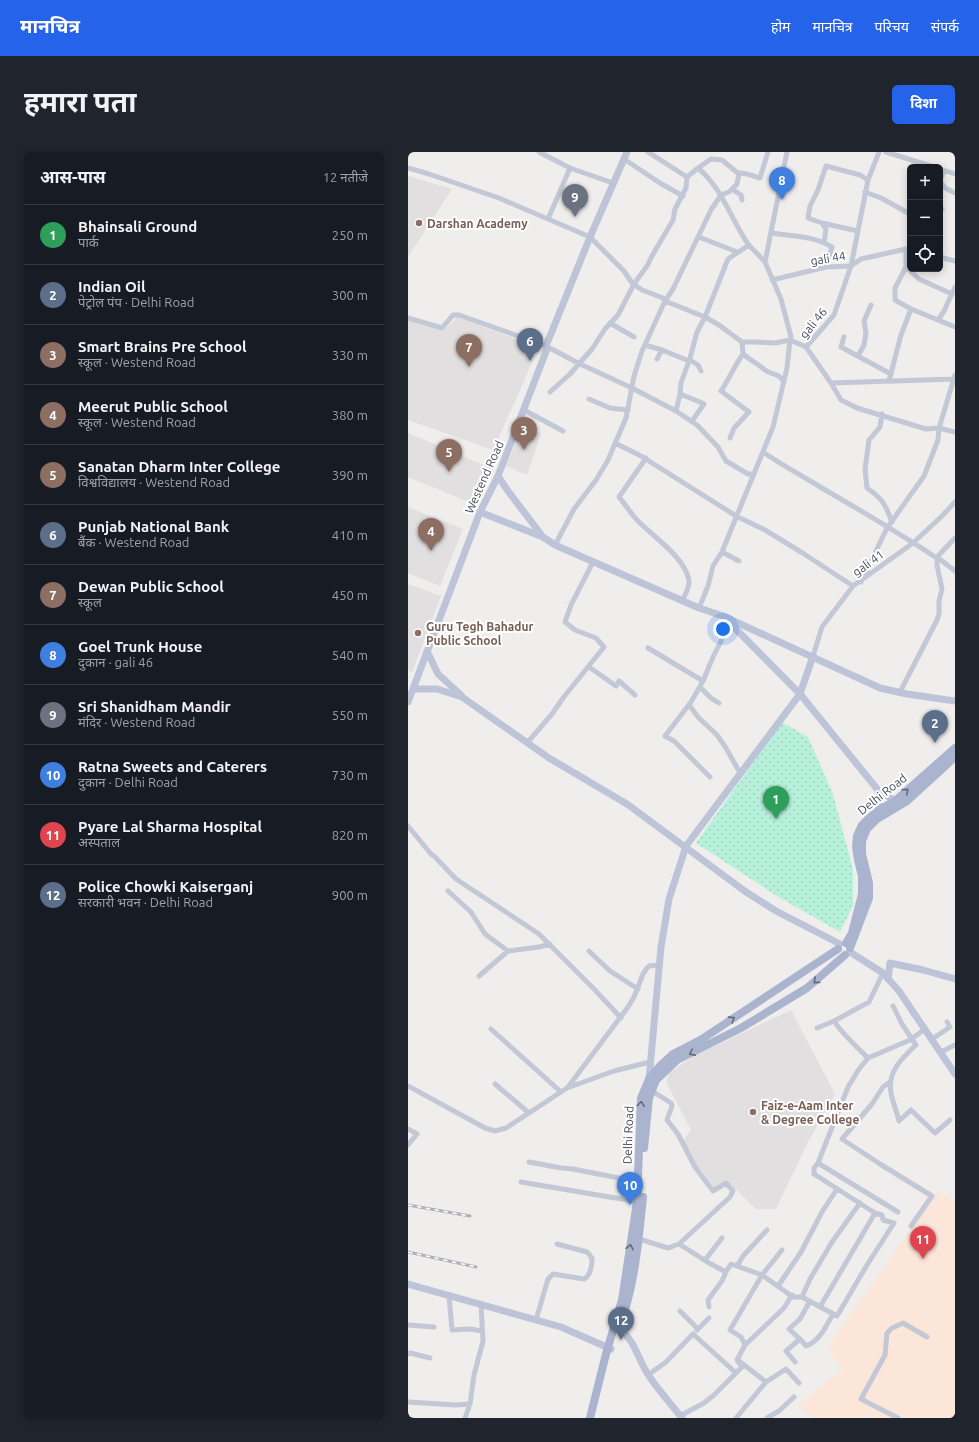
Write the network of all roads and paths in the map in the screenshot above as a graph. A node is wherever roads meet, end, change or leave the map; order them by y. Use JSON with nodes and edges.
{"nodes":[{"id":1,"x":539,"y":152,"type":"edge"},
{"id":2,"x":648,"y":152,"type":"edge"},
{"id":3,"x":768,"y":152,"type":"edge"},
{"id":4,"x":787,"y":152,"type":"edge"},
{"id":5,"x":879,"y":152,"type":"edge"},
{"id":6,"x":886,"y":152,"type":"edge"},
{"id":7,"x":625,"y":156,"type":"edge"},
{"id":8,"x":924,"y":164,"type":"edge"},
{"id":9,"x":408,"y":168,"type":"edge"},
{"id":10,"x":570,"y":168,"type":"junction"},
{"id":11,"x":698,"y":168,"type":"junction"},
{"id":12,"x":943,"y":170,"type":"edge"},
{"id":13,"x":738,"y":173,"type":"junction"},
{"id":14,"x":955,"y":174,"type":"edge"},
{"id":15,"x":687,"y":177,"type":"junction"},
{"id":16,"x":868,"y":180,"type":"junction"},
{"id":17,"x":613,"y":183,"type":"junction"},
{"id":18,"x":943,"y":185,"type":"edge"},
{"id":19,"x":732,"y":189,"type":"junction"},
{"id":20,"x":866,"y":192,"type":"junction"},
{"id":21,"x":955,"y":194,"type":"edge"},
{"id":22,"x":721,"y":195,"type":"junction"},
{"id":23,"x":683,"y":196,"type":"junction"},
{"id":24,"x":742,"y":200,"type":"dead end"},
{"id":25,"x":907,"y":212,"type":"edge"},
{"id":26,"x":548,"y":219,"type":"junction"},
{"id":27,"x":822,"y":223,"type":"junction"},
{"id":28,"x":858,"y":231,"type":"junction"},
{"id":29,"x":771,"y":233,"type":"junction"},
{"id":30,"x":590,"y":237,"type":"junction"},
{"id":31,"x":698,"y":237,"type":"junction"},
{"id":32,"x":824,"y":242,"type":"junction"},
{"id":33,"x":748,"y":244,"type":"junction"},
{"id":34,"x":907,"y":250,"type":"edge"},
{"id":35,"x":737,"y":252,"type":"junction"},
{"id":36,"x":943,"y":258,"type":"edge"},
{"id":37,"x":907,"y":259,"type":"edge"},
{"id":38,"x":955,"y":261,"type":"edge"},
{"id":39,"x":766,"y":262,"type":"junction"},
{"id":40,"x":851,"y":266,"type":"junction"},
{"id":41,"x":826,"y":267,"type":"junction"},
{"id":42,"x":906,"y":268,"type":"junction"},
{"id":43,"x":772,"y":280,"type":"junction"},
{"id":44,"x":634,"y":284,"type":"junction"},
{"id":45,"x":955,"y":287,"type":"edge"},
{"id":46,"x":952,"y":294,"type":"junction"},
{"id":47,"x":665,"y":301,"type":"junction"},
{"id":48,"x":871,"y":305,"type":"dead end"},
{"id":49,"x":911,"y":309,"type":"junction"},
{"id":50,"x":705,"y":317,"type":"junction"},
{"id":51,"x":408,"y":318,"type":"edge"},
{"id":52,"x":938,"y":320,"type":"junction"},
{"id":53,"x":610,"y":324,"type":"junction"},
{"id":54,"x":955,"y":327,"type":"edge"},
{"id":55,"x":634,"y":337,"type":"dead end"},
{"id":56,"x":844,"y":337,"type":"dead end"},
{"id":57,"x":790,"y":340,"type":"junction"},
{"id":58,"x":742,"y":342,"type":"junction"},
{"id":59,"x":645,"y":345,"type":"junction"},
{"id":60,"x":546,"y":346,"type":"junction"},
{"id":61,"x":806,"y":347,"type":"junction"},
{"id":62,"x":662,"y":350,"type":"junction"},
{"id":63,"x":743,"y":354,"type":"junction"},
{"id":64,"x":858,"y":356,"type":"junction"},
{"id":65,"x":657,"y":359,"type":"dead end"},
{"id":66,"x":689,"y":361,"type":"junction"},
{"id":67,"x":578,"y":363,"type":"junction"},
{"id":68,"x":702,"y":370,"type":"dead end"},
{"id":69,"x":891,"y":374,"type":"junction"},
{"id":70,"x":955,"y":378,"type":"edge"},
{"id":71,"x":889,"y":381,"type":"junction"},
{"id":72,"x":784,"y":382,"type":"junction"},
{"id":73,"x":831,"y":383,"type":"junction"},
{"id":74,"x":632,"y":388,"type":"junction"},
{"id":75,"x":550,"y":392,"type":"dead end"},
{"id":76,"x":680,"y":394,"type":"junction"},
{"id":77,"x":589,"y":399,"type":"dead end"},
{"id":78,"x":524,"y":410,"type":"junction"},
{"id":79,"x":628,"y":410,"type":"junction"},
{"id":80,"x":676,"y":411,"type":"junction"},
{"id":81,"x":882,"y":414,"type":"junction"},
{"id":82,"x":692,"y":421,"type":"junction"},
{"id":83,"x":939,"y":428,"type":"junction"},
{"id":84,"x":563,"y":430,"type":"dead end"},
{"id":85,"x":955,"y":432,"type":"edge"},
{"id":86,"x":730,"y":438,"type":"dead end"},
{"id":87,"x":615,"y":443,"type":"junction"},
{"id":88,"x":763,"y":452,"type":"junction"},
{"id":89,"x":646,"y":458,"type":"junction"},
{"id":90,"x":754,"y":474,"type":"junction"},
{"id":91,"x":498,"y":476,"type":"junction"},
{"id":92,"x":955,"y":502,"type":"edge"},
{"id":93,"x":480,"y":512,"type":"junction"},
{"id":94,"x":736,"y":516,"type":"junction"},
{"id":95,"x":892,"y":522,"type":"junction"},
{"id":96,"x":887,"y":528,"type":"junction"},
{"id":97,"x":543,"y":537,"type":"junction"},
{"id":98,"x":955,"y":538,"type":"edge"},
{"id":99,"x":913,"y":543,"type":"junction"},
{"id":100,"x":555,"y":545,"type":"junction"},
{"id":101,"x":722,"y":552,"type":"junction"},
{"id":102,"x":937,"y":557,"type":"junction"},
{"id":103,"x":738,"y":561,"type":"dead end"},
{"id":104,"x":593,"y":562,"type":"junction"},
{"id":105,"x":955,"y":571,"type":"edge"},
{"id":106,"x":861,"y":582,"type":"junction"},
{"id":107,"x":853,"y":586,"type":"junction"},
{"id":108,"x":682,"y":600,"type":"junction"},
{"id":109,"x":699,"y":608,"type":"junction"},
{"id":110,"x":723,"y":616,"type":"junction"},
{"id":111,"x":730,"y":623,"type":"junction"},
{"id":112,"x":648,"y":648,"type":"dead end"},
{"id":113,"x":427,"y":651,"type":"junction"},
{"id":114,"x":813,"y":656,"type":"junction"},
{"id":115,"x":589,"y":667,"type":"junction"},
{"id":116,"x":703,"y":681,"type":"junction"},
{"id":117,"x":700,"y":687,"type":"junction"},
{"id":118,"x":413,"y":689,"type":"junction"},
{"id":119,"x":900,"y":692,"type":"junction"},
{"id":120,"x":800,"y":694,"type":"junction"},
{"id":121,"x":635,"y":695,"type":"dead end"},
{"id":122,"x":462,"y":697,"type":"junction"},
{"id":123,"x":955,"y":701,"type":"edge"},
{"id":124,"x":408,"y":702,"type":"edge"},
{"id":125,"x":719,"y":703,"type":"dead end"},
{"id":126,"x":689,"y":705,"type":"junction"},
{"id":127,"x":527,"y":743,"type":"junction"},
{"id":128,"x":955,"y":748,"type":"edge"},
{"id":129,"x":955,"y":757,"type":"edge"},
{"id":130,"x":740,"y":773,"type":"junction"},
{"id":131,"x":710,"y":777,"type":"dead end"},
{"id":132,"x":878,"y":790,"type":"junction"},
{"id":133,"x":897,"y":803,"type":"junction"},
{"id":134,"x":880,"y":813,"type":"junction"},
{"id":135,"x":408,"y":826,"type":"edge"},
{"id":136,"x":686,"y":846,"type":"junction"},
{"id":137,"x":448,"y":891,"type":"dead end"},
{"id":138,"x":550,"y":944,"type":"junction"},
{"id":139,"x":845,"y":949,"type":"junction"},
{"id":140,"x":508,"y":951,"type":"junction"},
{"id":141,"x":589,"y":951,"type":"dead end"},
{"id":142,"x":659,"y":966,"type":"junction"},
{"id":143,"x":883,"y":973,"type":"junction"},
{"id":144,"x":479,"y":976,"type":"dead end"},
{"id":145,"x":955,"y":978,"type":"edge"},
{"id":146,"x":888,"y":979,"type":"junction"},
{"id":147,"x":638,"y":989,"type":"junction"},
{"id":148,"x":893,"y":1006,"type":"dead end"},
{"id":149,"x":621,"y":1018,"type":"junction"},
{"id":150,"x":834,"y":1021,"type":"junction"},
{"id":151,"x":947,"y":1022,"type":"dead end"},
{"id":152,"x":817,"y":1028,"type":"dead end"},
{"id":153,"x":491,"y":1029,"type":"dead end"},
{"id":154,"x":925,"y":1029,"type":"junction"},
{"id":155,"x":913,"y":1038,"type":"junction"},
{"id":156,"x":932,"y":1039,"type":"junction"},
{"id":157,"x":955,"y":1045,"type":"edge"},
{"id":158,"x":941,"y":1052,"type":"junction"},
{"id":159,"x":868,"y":1058,"type":"junction"},
{"id":160,"x":650,"y":1062,"type":"junction"},
{"id":161,"x":955,"y":1074,"type":"edge"},
{"id":162,"x":652,"y":1080,"type":"junction"},
{"id":163,"x":890,"y":1082,"type":"junction"},
{"id":164,"x":495,"y":1084,"type":"dead end"},
{"id":165,"x":408,"y":1086,"type":"edge"},
{"id":166,"x":567,"y":1088,"type":"junction"},
{"id":167,"x":652,"y":1091,"type":"junction"},
{"id":168,"x":561,"y":1092,"type":"junction"},
{"id":169,"x":529,"y":1113,"type":"junction"},
{"id":170,"x":950,"y":1120,"type":"dead end"},
{"id":171,"x":408,"y":1129,"type":"edge"},
{"id":172,"x":408,"y":1145,"type":"edge"},
{"id":173,"x":529,"y":1162,"type":"dead end"},
{"id":174,"x":818,"y":1163,"type":"junction"},
{"id":175,"x":521,"y":1182,"type":"dead end"},
{"id":176,"x":639,"y":1182,"type":"junction"},
{"id":177,"x":837,"y":1189,"type":"junction"},
{"id":178,"x":639,"y":1202,"type":"junction"},
{"id":179,"x":860,"y":1203,"type":"junction"},
{"id":180,"x":898,"y":1212,"type":"dead end"},
{"id":181,"x":875,"y":1213,"type":"junction"},
{"id":182,"x":911,"y":1226,"type":"dead end"},
{"id":183,"x":767,"y":1230,"type":"dead end"},
{"id":184,"x":722,"y":1238,"type":"dead end"},
{"id":185,"x":639,"y":1239,"type":"junction"},
{"id":186,"x":557,"y":1244,"type":"dead end"},
{"id":187,"x":679,"y":1244,"type":"junction"},
{"id":188,"x":782,"y":1250,"type":"dead end"},
{"id":189,"x":705,"y":1260,"type":"junction"},
{"id":190,"x":737,"y":1266,"type":"junction"},
{"id":191,"x":726,"y":1272,"type":"junction"},
{"id":192,"x":629,"y":1275,"type":"junction"},
{"id":193,"x":762,"y":1275,"type":"junction"},
{"id":194,"x":408,"y":1284,"type":"edge"},
{"id":195,"x":778,"y":1286,"type":"junction"},
{"id":196,"x":449,"y":1295,"type":"junction"},
{"id":197,"x":792,"y":1295,"type":"junction"},
{"id":198,"x":802,"y":1297,"type":"junction"},
{"id":199,"x":810,"y":1301,"type":"junction"},
{"id":200,"x":481,"y":1304,"type":"junction"},
{"id":201,"x":709,"y":1307,"type":"dead end"},
{"id":202,"x":820,"y":1307,"type":"junction"},
{"id":203,"x":680,"y":1311,"type":"dead end"},
{"id":204,"x":833,"y":1314,"type":"junction"},
{"id":205,"x":709,"y":1318,"type":"dead end"},
{"id":206,"x":536,"y":1320,"type":"junction"},
{"id":207,"x":408,"y":1325,"type":"edge"},
{"id":208,"x":434,"y":1327,"type":"dead end"},
{"id":209,"x":617,"y":1327,"type":"junction"},
{"id":210,"x":698,"y":1329,"type":"junction"},
{"id":211,"x":482,"y":1331,"type":"junction"},
{"id":212,"x":693,"y":1334,"type":"junction"},
{"id":213,"x":927,"y":1337,"type":"dead end"},
{"id":214,"x":800,"y":1339,"type":"junction"},
{"id":215,"x":745,"y":1345,"type":"junction"},
{"id":216,"x":610,"y":1348,"type":"junction"},
{"id":217,"x":408,"y":1354,"type":"edge"},
{"id":218,"x":430,"y":1358,"type":"dead end"},
{"id":219,"x":737,"y":1360,"type":"junction"},
{"id":220,"x":795,"y":1362,"type":"dead end"},
{"id":221,"x":736,"y":1373,"type":"junction"},
{"id":222,"x":648,"y":1375,"type":"junction"},
{"id":223,"x":766,"y":1382,"type":"junction"},
{"id":224,"x":798,"y":1383,"type":"dead end"},
{"id":225,"x":794,"y":1397,"type":"dead end"},
{"id":226,"x":408,"y":1402,"type":"edge"},
{"id":227,"x":470,"y":1404,"type":"junction"},
{"id":228,"x":681,"y":1417,"type":"edge"},
{"id":229,"x":465,"y":1418,"type":"edge"},
{"id":230,"x":590,"y":1418,"type":"edge"},
{"id":231,"x":593,"y":1418,"type":"edge"},
{"id":232,"x":736,"y":1418,"type":"edge"},
{"id":233,"x":767,"y":1418,"type":"edge"},
{"id":234,"x":898,"y":1418,"type":"edge"}],
"edges":[{"from":1,"to":10,"type":"street"},
{"from":2,"to":15,"type":"street"},
{"from":3,"to":13,"type":"street"},
{"from":4,"to":29,"type":"street","name":"gali 46"},
{"from":5,"to":16,"type":"street","name":"gali 46"},
{"from":6,"to":8,"type":"street"},
{"from":7,"to":17,"type":"street","name":"Westend Road"},
{"from":7,"to":23,"type":"street"},
{"from":9,"to":26,"type":"street"},
{"from":10,"to":17,"type":"street"},
{"from":10,"to":26,"type":"street"},
{"from":11,"to":13,"type":"street"},
{"from":11,"to":15,"type":"street"},
{"from":11,"to":22,"type":"street"},
{"from":12,"to":14,"type":"street"},
{"from":13,"to":19,"type":"street"},
{"from":15,"to":23,"type":"street"},
{"from":16,"to":20,"type":"street","name":"gali 46"},
{"from":16,"to":27,"type":"street"},
{"from":17,"to":30,"type":"street","name":"Westend Road"},
{"from":18,"to":21,"type":"street"},
{"from":19,"to":22,"type":"street"},
{"from":19,"to":24,"type":"street"},
{"from":20,"to":25,"type":"street"},
{"from":20,"to":28,"type":"street","name":"gali 46"},
{"from":22,"to":31,"type":"street"},
{"from":22,"to":33,"type":"street"},
{"from":23,"to":44,"type":"street"},
{"from":26,"to":30,"type":"street"},
{"from":27,"to":28,"type":"street"},
{"from":27,"to":32,"type":"street"},
{"from":28,"to":40,"type":"street","name":"gali 46"},
{"from":29,"to":32,"type":"street"},
{"from":29,"to":39,"type":"street","name":"gali 46"},
{"from":30,"to":44,"type":"street"},
{"from":30,"to":60,"type":"street","name":"Westend Road"},
{"from":31,"to":35,"type":"street"},
{"from":31,"to":47,"type":"street"},
{"from":32,"to":41,"type":"street"},
{"from":33,"to":35,"type":"street"},
{"from":33,"to":39,"type":"street"},
{"from":34,"to":40,"type":"street","name":"gali 44"},
{"from":35,"to":50,"type":"street"},
{"from":36,"to":38,"type":"street"},
{"from":37,"to":42,"type":"street"},
{"from":39,"to":43,"type":"street","name":"gali 46"},
{"from":40,"to":41,"type":"street","name":"gali 44"},
{"from":40,"to":61,"type":"street","name":"gali 46"},
{"from":41,"to":43,"type":"street","name":"gali 44"},
{"from":42,"to":46,"type":"street"},
{"from":42,"to":49,"type":"street"},
{"from":43,"to":57,"type":"street","name":"gali 46"},
{"from":44,"to":47,"type":"street"},
{"from":44,"to":53,"type":"street"},
{"from":45,"to":46,"type":"street"},
{"from":46,"to":52,"type":"street"},
{"from":47,"to":50,"type":"street"},
{"from":47,"to":59,"type":"street"},
{"from":48,"to":64,"type":"street"},
{"from":49,"to":52,"type":"street"},
{"from":49,"to":69,"type":"street"},
{"from":50,"to":58,"type":"street"},
{"from":50,"to":66,"type":"street"},
{"from":51,"to":60,"type":"street"},
{"from":52,"to":54,"type":"street"},
{"from":53,"to":55,"type":"street"},
{"from":53,"to":67,"type":"street"},
{"from":56,"to":64,"type":"street"},
{"from":57,"to":58,"type":"street"},
{"from":57,"to":61,"type":"street","name":"gali 46"},
{"from":57,"to":72,"type":"street"},
{"from":58,"to":63,"type":"street"},
{"from":59,"to":62,"type":"street"},
{"from":59,"to":74,"type":"street"},
{"from":60,"to":67,"type":"street"},
{"from":60,"to":78,"type":"street","name":"Westend Road"},
{"from":61,"to":73,"type":"street"},
{"from":62,"to":65,"type":"street"},
{"from":62,"to":66,"type":"street"},
{"from":63,"to":72,"type":"street"},
{"from":63,"to":86,"type":"street"},
{"from":64,"to":69,"type":"street"},
{"from":66,"to":68,"type":"street"},
{"from":66,"to":76,"type":"street"},
{"from":67,"to":74,"type":"street"},
{"from":67,"to":75,"type":"street"},
{"from":69,"to":71,"type":"street"},
{"from":70,"to":71,"type":"street"},
{"from":70,"to":83,"type":"street"},
{"from":71,"to":73,"type":"street"},
{"from":72,"to":88,"type":"street"},
{"from":73,"to":81,"type":"street"},
{"from":74,"to":79,"type":"street"},
{"from":74,"to":80,"type":"street"},
{"from":76,"to":80,"type":"street"},
{"from":76,"to":82,"type":"street"},
{"from":77,"to":79,"type":"street"},
{"from":78,"to":84,"type":"street"},
{"from":78,"to":91,"type":"street","name":"Westend Road"},
{"from":79,"to":87,"type":"street"},
{"from":80,"to":82,"type":"street"},
{"from":81,"to":83,"type":"street"},
{"from":81,"to":95,"type":"street"},
{"from":82,"to":90,"type":"street"},
{"from":83,"to":85,"type":"street"},
{"from":83,"to":95,"type":"street"},
{"from":87,"to":89,"type":"street"},
{"from":87,"to":100,"type":"street"},
{"from":88,"to":90,"type":"street"},
{"from":88,"to":96,"type":"street"},
{"from":89,"to":94,"type":"street"},
{"from":89,"to":108,"type":"street"},
{"from":90,"to":94,"type":"street"},
{"from":91,"to":93,"type":"street","name":"Westend Road"},
{"from":91,"to":97,"type":"street"},
{"from":92,"to":99,"type":"street","name":"gali 41"},
{"from":93,"to":97,"type":"street"},
{"from":93,"to":113,"type":"street","name":"Westend Road"},
{"from":94,"to":101,"type":"street"},
{"from":94,"to":107,"type":"street"},
{"from":95,"to":96,"type":"street"},
{"from":96,"to":99,"type":"street"},
{"from":96,"to":106,"type":"street"},
{"from":97,"to":100,"type":"street"},
{"from":98,"to":102,"type":"street"},
{"from":99,"to":102,"type":"street"},
{"from":99,"to":106,"type":"street","name":"gali 41"},
{"from":100,"to":104,"type":"street"},
{"from":101,"to":103,"type":"street"},
{"from":101,"to":109,"type":"street"},
{"from":102,"to":105,"type":"street"},
{"from":102,"to":119,"type":"street"},
{"from":104,"to":108,"type":"street"},
{"from":104,"to":115,"type":"street"},
{"from":106,"to":107,"type":"street","name":"gali 41"},
{"from":107,"to":114,"type":"street","name":"gali 41"},
{"from":108,"to":109,"type":"street"},
{"from":109,"to":110,"type":"street"},
{"from":110,"to":111,"type":"street"},
{"from":110,"to":114,"type":"street"},
{"from":111,"to":116,"type":"street"},
{"from":111,"to":120,"type":"street"},
{"from":112,"to":116,"type":"street"},
{"from":113,"to":118,"type":"street","name":"Westend Road"},
{"from":113,"to":122,"type":"street"},
{"from":114,"to":119,"type":"street"},
{"from":114,"to":120,"type":"street"},
{"from":115,"to":121,"type":"street"},
{"from":115,"to":127,"type":"street"},
{"from":116,"to":117,"type":"street"},
{"from":117,"to":125,"type":"street"},
{"from":117,"to":126,"type":"street"},
{"from":118,"to":122,"type":"street"},
{"from":118,"to":124,"type":"street","name":"Westend Road"},
{"from":119,"to":123,"type":"street"},
{"from":120,"to":130,"type":"street"},
{"from":120,"to":132,"type":"street"},
{"from":122,"to":127,"type":"street"},
{"from":126,"to":130,"type":"street"},
{"from":126,"to":131,"type":"street"},
{"from":127,"to":136,"type":"street"},
{"from":133,"to":128,"type":"main road","name":"Delhi Road","one_way":true},
{"from":129,"to":133,"type":"main road"},
{"from":130,"to":136,"type":"street"},
{"from":132,"to":133,"type":"street"},
{"from":132,"to":134,"type":"street"},
{"from":133,"to":134,"type":"main road"},
{"from":134,"to":139,"type":"main road"},
{"from":135,"to":138,"type":"street"},
{"from":136,"to":139,"type":"street"},
{"from":136,"to":142,"type":"street"},
{"from":137,"to":140,"type":"street"},
{"from":138,"to":140,"type":"street"},
{"from":138,"to":149,"type":"street"},
{"from":139,"to":143,"type":"street"},
{"from":162,"to":139,"type":"main road","name":"Delhi Road","one_way":true},
{"from":139,"to":162,"type":"main road","one_way":true},
{"from":140,"to":144,"type":"street"},
{"from":141,"to":147,"type":"street"},
{"from":142,"to":147,"type":"street"},
{"from":142,"to":160,"type":"street"},
{"from":143,"to":146,"type":"street"},
{"from":143,"to":150,"type":"street"},
{"from":145,"to":146,"type":"street"},
{"from":146,"to":154,"type":"street"},
{"from":147,"to":149,"type":"street"},
{"from":148,"to":155,"type":"street"},
{"from":149,"to":166,"type":"street"},
{"from":150,"to":152,"type":"street"},
{"from":150,"to":159,"type":"street"},
{"from":151,"to":156,"type":"street"},
{"from":153,"to":168,"type":"street"},
{"from":154,"to":155,"type":"street"},
{"from":154,"to":156,"type":"street"},
{"from":155,"to":159,"type":"street"},
{"from":155,"to":163,"type":"street"},
{"from":156,"to":158,"type":"street"},
{"from":157,"to":158,"type":"street"},
{"from":158,"to":161,"type":"street"},
{"from":159,"to":174,"type":"street"},
{"from":160,"to":162,"type":"street"},
{"from":160,"to":166,"type":"street"},
{"from":162,"to":167,"type":"main road"},
{"from":176,"to":162,"type":"main road","name":"Delhi Road","one_way":true},
{"from":163,"to":170,"type":"street"},
{"from":163,"to":182,"type":"street"},
{"from":164,"to":169,"type":"street"},
{"from":165,"to":169,"type":"street"},
{"from":166,"to":168,"type":"street"},
{"from":167,"to":178,"type":"main road"},
{"from":167,"to":187,"type":"street"},
{"from":168,"to":169,"type":"street"},
{"from":171,"to":172,"type":"street"},
{"from":173,"to":176,"type":"street"},
{"from":174,"to":177,"type":"street"},
{"from":174,"to":180,"type":"street"},
{"from":175,"to":178,"type":"street"},
{"from":176,"to":178,"type":"main road","name":"Delhi Road"},
{"from":177,"to":179,"type":"street"},
{"from":177,"to":195,"type":"street"},
{"from":178,"to":185,"type":"main road","name":"Delhi Road"},
{"from":192,"to":178,"type":"main road","name":"Delhi Road","one_way":true},
{"from":179,"to":181,"type":"street"},
{"from":179,"to":198,"type":"street"},
{"from":181,"to":202,"type":"street"},
{"from":181,"to":204,"type":"street"},
{"from":183,"to":190,"type":"street"},
{"from":184,"to":189,"type":"street"},
{"from":185,"to":187,"type":"street"},
{"from":185,"to":192,"type":"main road","name":"Delhi Road"},
{"from":186,"to":206,"type":"street"},
{"from":187,"to":189,"type":"street"},
{"from":188,"to":193,"type":"street"},
{"from":189,"to":191,"type":"street"},
{"from":190,"to":191,"type":"street"},
{"from":190,"to":193,"type":"street"},
{"from":191,"to":201,"type":"street"},
{"from":192,"to":209,"type":"main road","name":"Delhi Road"},
{"from":193,"to":195,"type":"street"},
{"from":193,"to":215,"type":"street"},
{"from":194,"to":196,"type":"street"},
{"from":195,"to":197,"type":"street"},
{"from":196,"to":200,"type":"street"},
{"from":196,"to":211,"type":"street"},
{"from":197,"to":198,"type":"street"},
{"from":197,"to":215,"type":"street"},
{"from":198,"to":199,"type":"street"},
{"from":199,"to":202,"type":"street"},
{"from":199,"to":214,"type":"street"},
{"from":200,"to":206,"type":"street"},
{"from":200,"to":211,"type":"street"},
{"from":202,"to":204,"type":"street"},
{"from":203,"to":210,"type":"street"},
{"from":204,"to":214,"type":"street"},
{"from":205,"to":210,"type":"street"},
{"from":206,"to":216,"type":"street"},
{"from":207,"to":208,"type":"street"},
{"from":209,"to":216,"type":"main road","name":"Delhi Road"},
{"from":209,"to":222,"type":"street"},
{"from":210,"to":212,"type":"street"},
{"from":211,"to":227,"type":"street"},
{"from":212,"to":221,"type":"street"},
{"from":212,"to":222,"type":"street"},
{"from":213,"to":234,"type":"street"},
{"from":214,"to":220,"type":"street"},
{"from":215,"to":219,"type":"street"},
{"from":216,"to":230,"type":"main road","name":"Delhi Road"},
{"from":216,"to":231,"type":"main road","name":"Delhi Road"},
{"from":217,"to":218,"type":"street"},
{"from":219,"to":221,"type":"street"},
{"from":219,"to":223,"type":"street"},
{"from":221,"to":228,"type":"street"},
{"from":222,"to":228,"type":"street"},
{"from":223,"to":224,"type":"street"},
{"from":223,"to":232,"type":"street"},
{"from":225,"to":233,"type":"street"},
{"from":226,"to":227,"type":"street"},
{"from":227,"to":229,"type":"street"}]}
